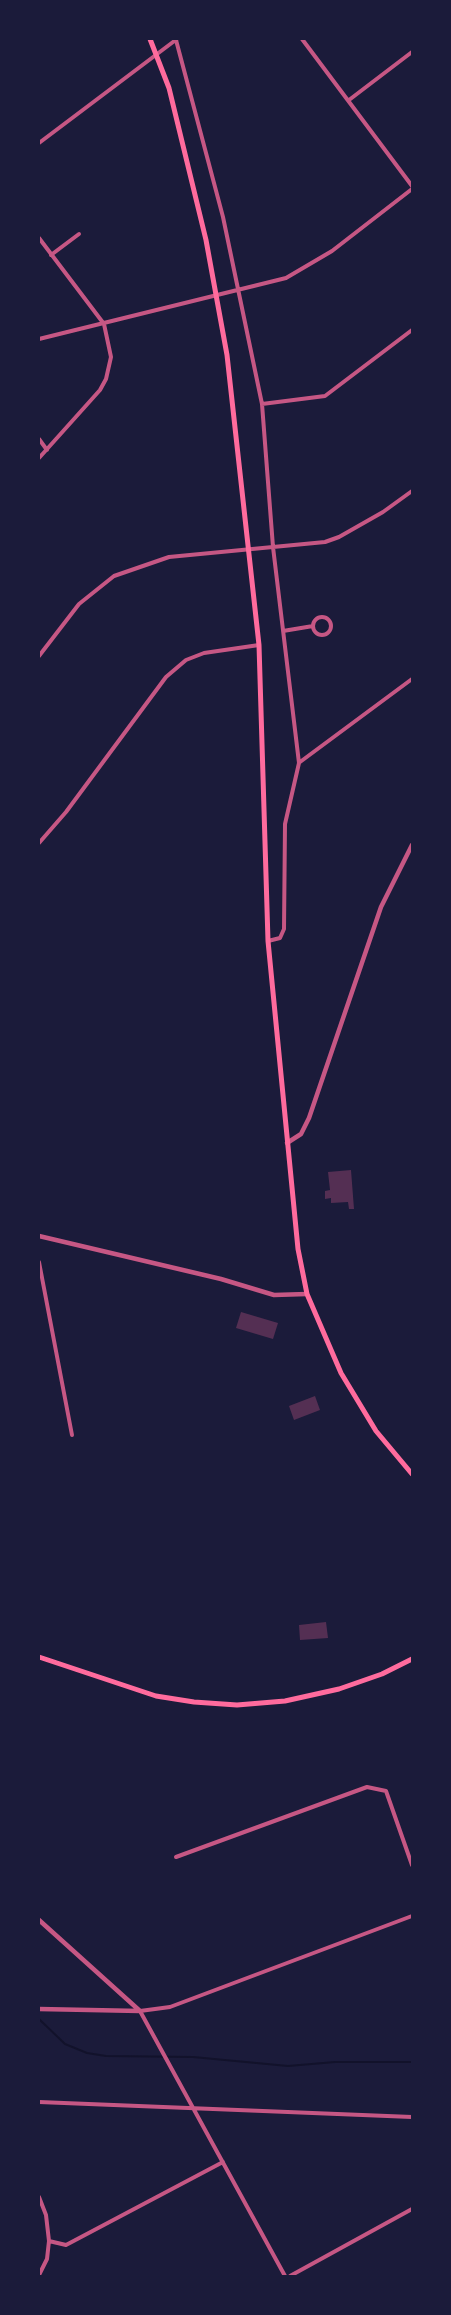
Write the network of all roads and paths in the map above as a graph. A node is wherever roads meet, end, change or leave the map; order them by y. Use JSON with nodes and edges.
{"nodes":[{"id":1,"x":150,"y":39,"type":"edge"},
{"id":2,"x":177,"y":39,"type":"edge"},
{"id":3,"x":302,"y":39,"type":"edge"},
{"id":4,"x":412,"y":52,"type":"edge"},
{"id":5,"x":156,"y":55,"type":"junction"},
{"id":6,"x":349,"y":100,"type":"junction"},
{"id":7,"x":39,"y":143,"type":"edge"},
{"id":8,"x":412,"y":187,"type":"edge"},
{"id":9,"x":80,"y":234,"type":"dead end"},
{"id":10,"x":39,"y":238,"type":"edge"},
{"id":11,"x":51,"y":255,"type":"junction"},
{"id":12,"x":240,"y":291,"type":"junction"},
{"id":13,"x":214,"y":297,"type":"junction"},
{"id":14,"x":104,"y":324,"type":"junction"},
{"id":15,"x":412,"y":330,"type":"edge"},
{"id":16,"x":39,"y":339,"type":"edge"},
{"id":17,"x":262,"y":404,"type":"junction"},
{"id":18,"x":39,"y":439,"type":"edge"},
{"id":19,"x":47,"y":450,"type":"junction"},
{"id":20,"x":39,"y":458,"type":"edge"},
{"id":21,"x":412,"y":491,"type":"edge"},
{"id":22,"x":273,"y":547,"type":"junction"},
{"id":23,"x":250,"y":549,"type":"junction"},
{"id":24,"x":313,"y":626,"type":"junction"},
{"id":25,"x":283,"y":631,"type":"junction"},
{"id":26,"x":259,"y":645,"type":"junction"},
{"id":27,"x":39,"y":656,"type":"edge"},
{"id":28,"x":412,"y":679,"type":"edge"},
{"id":29,"x":299,"y":763,"type":"junction"},
{"id":30,"x":39,"y":843,"type":"edge"},
{"id":31,"x":412,"y":845,"type":"edge"},
{"id":32,"x":268,"y":941,"type":"junction"},
{"id":33,"x":287,"y":1143,"type":"junction"},
{"id":34,"x":39,"y":1236,"type":"edge"},
{"id":35,"x":39,"y":1262,"type":"edge"},
{"id":36,"x":307,"y":1294,"type":"junction"},
{"id":37,"x":72,"y":1435,"type":"dead end"},
{"id":38,"x":412,"y":1474,"type":"edge"},
{"id":39,"x":39,"y":1657,"type":"edge"},
{"id":40,"x":412,"y":1659,"type":"edge"},
{"id":41,"x":176,"y":1857,"type":"dead end"},
{"id":42,"x":412,"y":1865,"type":"edge"},
{"id":43,"x":412,"y":1916,"type":"edge"},
{"id":44,"x":39,"y":1920,"type":"edge"},
{"id":45,"x":39,"y":2009,"type":"edge"},
{"id":46,"x":140,"y":2011,"type":"junction"},
{"id":47,"x":39,"y":2102,"type":"edge"},
{"id":48,"x":194,"y":2108,"type":"junction"},
{"id":49,"x":412,"y":2117,"type":"edge"},
{"id":50,"x":222,"y":2162,"type":"junction"},
{"id":51,"x":39,"y":2197,"type":"edge"},
{"id":52,"x":412,"y":2209,"type":"edge"},
{"id":53,"x":49,"y":2241,"type":"junction"},
{"id":54,"x":39,"y":2275,"type":"edge"},
{"id":55,"x":285,"y":2276,"type":"edge"},
{"id":56,"x":290,"y":2276,"type":"edge"}],
"edges":[{"from":1,"to":5,"type":"main road"},
{"from":2,"to":5,"type":"street"},
{"from":2,"to":12,"type":"street"},
{"from":3,"to":6,"type":"street"},
{"from":4,"to":6,"type":"street"},
{"from":5,"to":7,"type":"street"},
{"from":5,"to":13,"type":"main road"},
{"from":6,"to":8,"type":"street"},
{"from":8,"to":12,"type":"street"},
{"from":9,"to":11,"type":"street"},
{"from":10,"to":11,"type":"street"},
{"from":11,"to":14,"type":"street"},
{"from":12,"to":13,"type":"street"},
{"from":12,"to":17,"type":"street"},
{"from":13,"to":14,"type":"street"},
{"from":13,"to":23,"type":"main road"},
{"from":14,"to":16,"type":"street"},
{"from":14,"to":19,"type":"street"},
{"from":15,"to":17,"type":"street"},
{"from":17,"to":22,"type":"street"},
{"from":18,"to":19,"type":"street"},
{"from":19,"to":20,"type":"street"},
{"from":21,"to":22,"type":"street"},
{"from":22,"to":23,"type":"street"},
{"from":22,"to":25,"type":"street"},
{"from":23,"to":26,"type":"main road"},
{"from":23,"to":27,"type":"street"},
{"from":24,"to":24,"type":"street"},
{"from":24,"to":25,"type":"street"},
{"from":25,"to":29,"type":"street"},
{"from":26,"to":30,"type":"street"},
{"from":26,"to":32,"type":"main road"},
{"from":28,"to":29,"type":"street"},
{"from":29,"to":32,"type":"street"},
{"from":31,"to":33,"type":"street"},
{"from":32,"to":33,"type":"main road"},
{"from":33,"to":36,"type":"main road"},
{"from":34,"to":36,"type":"street"},
{"from":35,"to":37,"type":"street"},
{"from":36,"to":38,"type":"main road"},
{"from":39,"to":40,"type":"main road"},
{"from":41,"to":42,"type":"street"},
{"from":43,"to":46,"type":"street"},
{"from":44,"to":46,"type":"street"},
{"from":45,"to":46,"type":"street"},
{"from":46,"to":48,"type":"street"},
{"from":47,"to":48,"type":"street"},
{"from":48,"to":49,"type":"street"},
{"from":48,"to":50,"type":"street"},
{"from":50,"to":53,"type":"street"},
{"from":50,"to":55,"type":"street"},
{"from":51,"to":53,"type":"street"},
{"from":52,"to":56,"type":"street"},
{"from":53,"to":54,"type":"street"}]}
